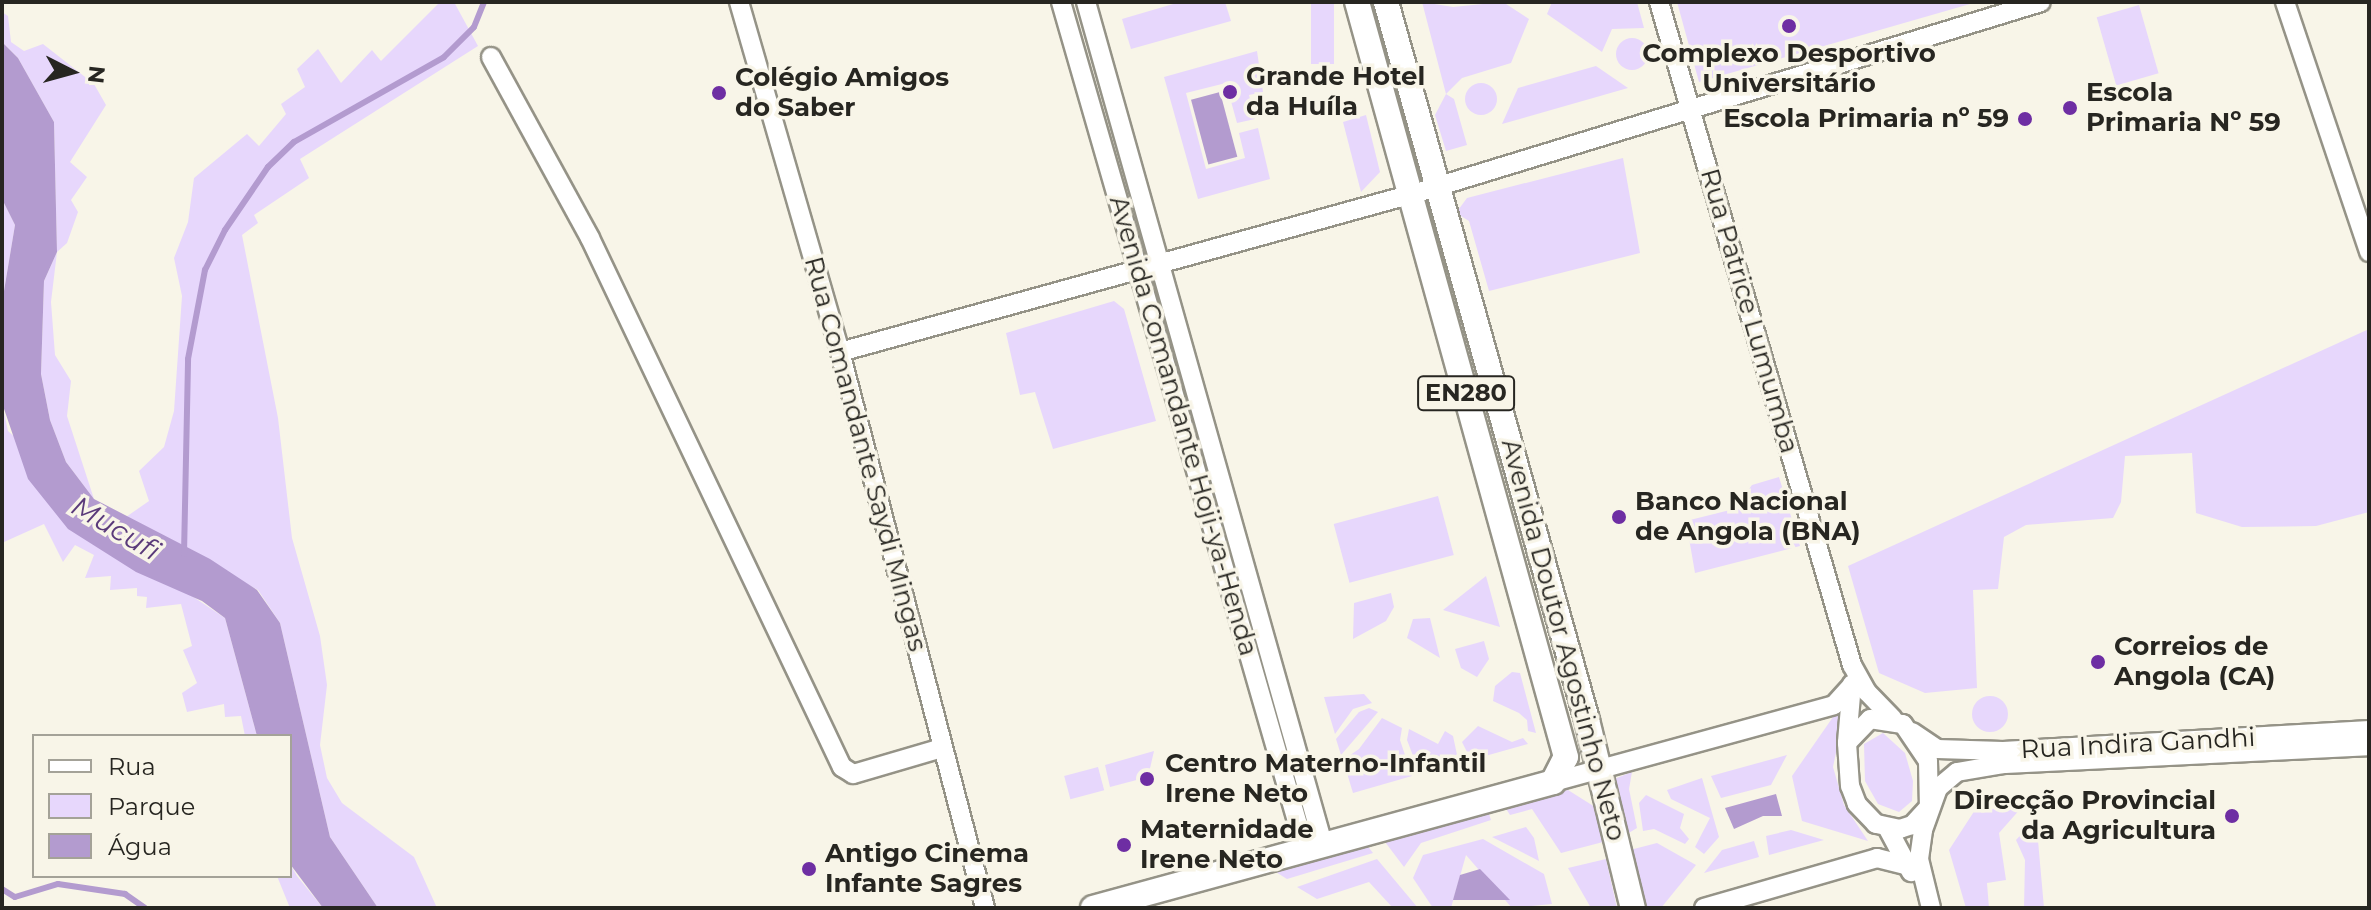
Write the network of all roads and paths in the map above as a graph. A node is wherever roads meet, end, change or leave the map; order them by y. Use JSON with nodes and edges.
{"nodes":[{"id":1,"x":739,"y":2,"type":"edge"},
{"id":2,"x":1061,"y":2,"type":"edge"},
{"id":3,"x":1086,"y":2,"type":"edge"},
{"id":4,"x":1357,"y":2,"type":"edge"},
{"id":5,"x":1386,"y":2,"type":"edge"},
{"id":6,"x":1659,"y":2,"type":"edge"},
{"id":7,"x":2041,"y":2,"type":"edge"},
{"id":8,"x":2285,"y":2,"type":"edge"},
{"id":9,"x":491,"y":57,"type":"dead end"},
{"id":10,"x":1689,"y":106,"type":"junction"},
{"id":11,"x":1438,"y":186,"type":"junction"},
{"id":12,"x":1409,"y":194,"type":"junction"},
{"id":13,"x":2369,"y":252,"type":"edge"},
{"id":14,"x":1160,"y":264,"type":"junction"},
{"id":15,"x":1137,"y":270,"type":"junction"},
{"id":16,"x":840,"y":352,"type":"junction"},
{"id":17,"x":1852,"y":665,"type":"junction"},
{"id":18,"x":1852,"y":685,"type":"junction"},
{"id":19,"x":1893,"y":719,"type":"junction"},
{"id":20,"x":2369,"y":730,"type":"edge"},
{"id":21,"x":1912,"y":732,"type":"junction"},
{"id":22,"x":1847,"y":743,"type":"junction"},
{"id":23,"x":2369,"y":746,"type":"edge"},
{"id":24,"x":942,"y":748,"type":"junction"},
{"id":25,"x":1601,"y":769,"type":"junction"},
{"id":26,"x":1553,"y":782,"type":"junction"},
{"id":27,"x":1929,"y":807,"type":"junction"},
{"id":28,"x":1888,"y":829,"type":"junction"},
{"id":29,"x":1314,"y":846,"type":"junction"},
{"id":30,"x":1877,"y":858,"type":"junction"},
{"id":31,"x":1908,"y":866,"type":"junction"},
{"id":32,"x":985,"y":908,"type":"edge"},
{"id":33,"x":1093,"y":908,"type":"edge"},
{"id":34,"x":1633,"y":908,"type":"edge"},
{"id":35,"x":1704,"y":908,"type":"edge"},
{"id":36,"x":1930,"y":908,"type":"edge"}],
"edges":[{"from":1,"to":16,"type":"street","name":"Rua Comandante Saydi Mingas"},
{"from":2,"to":15,"type":"street","name":"Avenida Comandante Hoji-ya-Henda"},
{"from":3,"to":14,"type":"street","name":"Avenida Comandante Hoji-ya-Henda"},
{"from":4,"to":12,"type":"main road","name":"Avenida Doutor Agostinho Neto","number":"EN280"},
{"from":5,"to":11,"type":"main road","name":"Avenida Doutor Agostinho Neto","number":"EN280"},
{"from":6,"to":10,"type":"street","name":"Rua Patrice Lumumba"},
{"from":7,"to":10,"type":"street"},
{"from":8,"to":13,"type":"street"},
{"from":9,"to":24,"type":"street"},
{"from":10,"to":11,"type":"street"},
{"from":10,"to":17,"type":"street","name":"Rua Patrice Lumumba"},
{"from":11,"to":12,"type":"street"},
{"from":11,"to":25,"type":"main road","name":"Avenida Doutor Agostinho Neto","number":"EN280"},
{"from":12,"to":14,"type":"street"},
{"from":12,"to":26,"type":"main road","name":"Avenida Doutor Agostinho Neto","number":"EN280"},
{"from":14,"to":15,"type":"street"},
{"from":14,"to":29,"type":"street","name":"Avenida Comandante Hoji-ya-Henda"},
{"from":15,"to":16,"type":"street"},
{"from":15,"to":29,"type":"street","name":"Avenida Comandante Hoji-ya-Henda"},
{"from":16,"to":24,"type":"street","name":"Rua Comandante Saydi Mingas"},
{"from":17,"to":18,"type":"street","name":"Rua Patrice Lumumba"},
{"from":17,"to":19,"type":"street","name":"Rua Patrice Lumumba"},
{"from":18,"to":22,"type":"street","name":"Rua Patrice Lumumba"},
{"from":18,"to":25,"type":"street"},
{"from":19,"to":21,"type":"street"},
{"from":19,"to":22,"type":"street"},
{"from":20,"to":21,"type":"street","name":"Rua Indira Gandhi"},
{"from":21,"to":27,"type":"street"},
{"from":22,"to":28,"type":"street"},
{"from":23,"to":27,"type":"street","name":"Rua Indira Gandhi"},
{"from":24,"to":32,"type":"street","name":"Rua Comandante Saydi Mingas"},
{"from":25,"to":26,"type":"street"},
{"from":25,"to":34,"type":"main road","name":"Avenida Doutor Agostinho Neto","number":"EN280"},
{"from":26,"to":29,"type":"main road"},
{"from":27,"to":28,"type":"street"},
{"from":27,"to":36,"type":"street"},
{"from":28,"to":30,"type":"street"},
{"from":28,"to":31,"type":"street"},
{"from":29,"to":33,"type":"main road"},
{"from":30,"to":31,"type":"street"},
{"from":30,"to":35,"type":"street"},
{"from":31,"to":36,"type":"street"}]}
